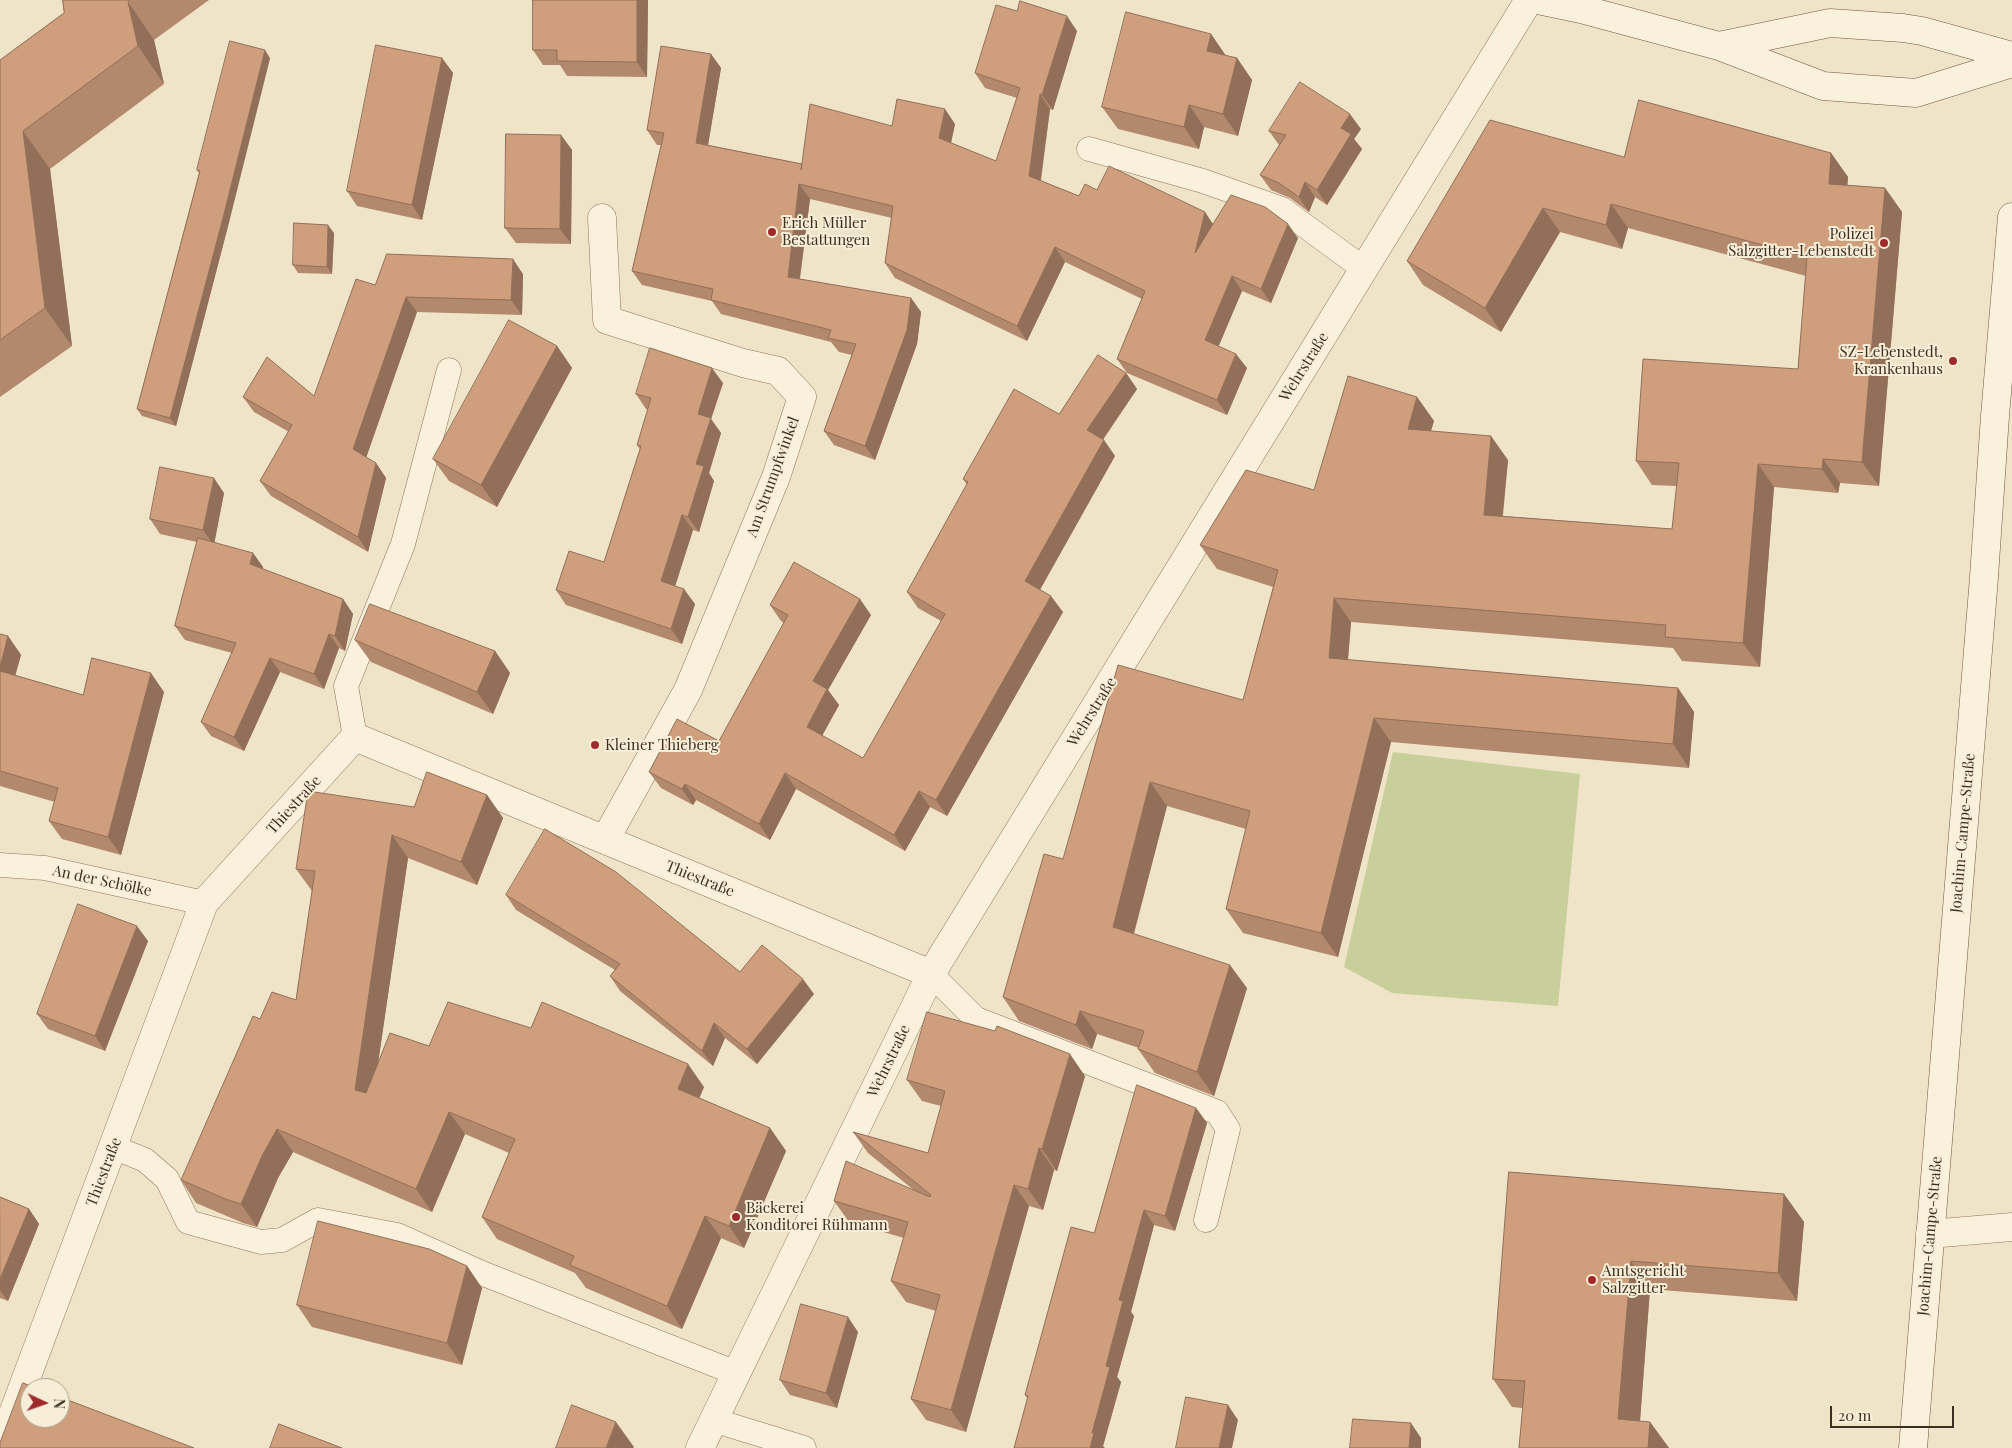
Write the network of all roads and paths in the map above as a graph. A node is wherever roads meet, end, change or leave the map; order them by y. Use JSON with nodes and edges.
{"nodes":[{"id":1,"x":1530,"y":0,"type":"edge"},
{"id":2,"x":1538,"y":0,"type":"edge"},
{"id":3,"x":1719,"y":46,"type":"junction"},
{"id":4,"x":2012,"y":56,"type":"edge"},
{"id":5,"x":2012,"y":63,"type":"edge"},
{"id":6,"x":1089,"y":149,"type":"dead end"},
{"id":7,"x":2012,"y":217,"type":"edge"},
{"id":8,"x":602,"y":218,"type":"dead end"},
{"id":9,"x":1364,"y":269,"type":"junction"},
{"id":10,"x":449,"y":370,"type":"dead end"},
{"id":11,"x":355,"y":737,"type":"junction"},
{"id":12,"x":605,"y":840,"type":"junction"},
{"id":13,"x":0,"y":865,"type":"edge"},
{"id":14,"x":204,"y":903,"type":"junction"},
{"id":15,"x":931,"y":974,"type":"junction"},
{"id":16,"x":114,"y":1148,"type":"junction"},
{"id":17,"x":1206,"y":1220,"type":"dead end"},
{"id":18,"x":2012,"y":1227,"type":"edge"},
{"id":19,"x":1930,"y":1234,"type":"junction"},
{"id":20,"x":736,"y":1373,"type":"junction"},
{"id":21,"x":713,"y":1420,"type":"junction"},
{"id":22,"x":0,"y":1448,"type":"edge"},
{"id":23,"x":700,"y":1448,"type":"edge"},
{"id":24,"x":804,"y":1448,"type":"edge"},
{"id":25,"x":1913,"y":1448,"type":"edge"}],
"edges":[{"from":1,"to":9,"type":"street","name":"Wehrstraße"},
{"from":2,"to":3,"type":"street"},
{"from":3,"to":4,"type":"street"},
{"from":3,"to":5,"type":"street"},
{"from":6,"to":9,"type":"lane"},
{"from":7,"to":19,"type":"street","name":"Joachim-Campe-Straße"},
{"from":8,"to":12,"type":"street","name":"Am Strumpfwinkel"},
{"from":9,"to":15,"type":"street","name":"Wehrstraße"},
{"from":10,"to":11,"type":"lane"},
{"from":11,"to":12,"type":"street","name":"Thiestraße"},
{"from":11,"to":14,"type":"street","name":"Thiestraße"},
{"from":12,"to":15,"type":"street","name":"Thiestraße"},
{"from":13,"to":14,"type":"lane","name":"An der Schölke"},
{"from":14,"to":16,"type":"street","name":"Thiestraße"},
{"from":15,"to":17,"type":"lane"},
{"from":15,"to":20,"type":"street","name":"Wehrstraße"},
{"from":16,"to":20,"type":"lane"},
{"from":16,"to":22,"type":"street","name":"Thiestraße"},
{"from":18,"to":19,"type":"street"},
{"from":19,"to":25,"type":"street","name":"Joachim-Campe-Straße"},
{"from":20,"to":21,"type":"street","name":"Wehrstraße"},
{"from":21,"to":23,"type":"street","name":"Wehrstraße"},
{"from":21,"to":24,"type":"lane"}]}
